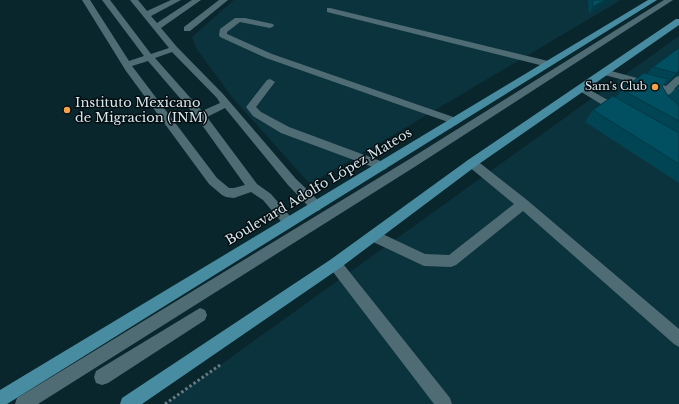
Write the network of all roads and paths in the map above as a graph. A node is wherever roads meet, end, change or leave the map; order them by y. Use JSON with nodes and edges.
{"nodes":[{"id":1,"x":86,"y":0,"type":"edge"},
{"id":2,"x":106,"y":0,"type":"edge"},
{"id":3,"x":177,"y":0,"type":"edge"},
{"id":4,"x":197,"y":0,"type":"edge"},
{"id":5,"x":224,"y":0,"type":"edge"},
{"id":6,"x":653,"y":0,"type":"edge"},
{"id":7,"x":669,"y":0,"type":"edge"},
{"id":8,"x":137,"y":1,"type":"edge"},
{"id":9,"x":330,"y":10,"type":"dead end"},
{"id":10,"x":146,"y":15,"type":"junction"},
{"id":11,"x":679,"y":21,"type":"edge"},
{"id":12,"x":270,"y":26,"type":"dead end"},
{"id":13,"x":158,"y":27,"type":"junction"},
{"id":14,"x":188,"y":29,"type":"dead end"},
{"id":15,"x":174,"y":49,"type":"junction"},
{"id":16,"x":149,"y":57,"type":"junction"},
{"id":17,"x":548,"y":64,"type":"junction"},
{"id":18,"x":127,"y":65,"type":"junction"},
{"id":19,"x":604,"y":72,"type":"junction"},
{"id":20,"x":679,"y":79,"type":"edge"},
{"id":21,"x":270,"y":82,"type":"dead end"},
{"id":22,"x":581,"y":88,"type":"junction"},
{"id":23,"x":667,"y":89,"type":"junction"},
{"id":24,"x":679,"y":95,"type":"edge"},
{"id":25,"x":226,"y":104,"type":"junction"},
{"id":26,"x":250,"y":108,"type":"junction"},
{"id":27,"x":627,"y":115,"type":"edge"},
{"id":28,"x":201,"y":116,"type":"junction"},
{"id":29,"x":237,"y":117,"type":"junction"},
{"id":30,"x":679,"y":118,"type":"edge"},
{"id":31,"x":455,"y":121,"type":"junction"},
{"id":32,"x":472,"y":163,"type":"junction"},
{"id":33,"x":382,"y":166,"type":"junction"},
{"id":34,"x":253,"y":187,"type":"junction"},
{"id":35,"x":523,"y":204,"type":"junction"},
{"id":36,"x":316,"y":206,"type":"junction"},
{"id":37,"x":289,"y":222,"type":"junction"},
{"id":38,"x":374,"y":236,"type":"junction"},
{"id":39,"x":335,"y":264,"type":"junction"},
{"id":40,"x":200,"y":315,"type":"dead end"},
{"id":41,"x":679,"y":339,"type":"edge"},
{"id":42,"x":220,"y":365,"type":"dead end"},
{"id":43,"x":102,"y":377,"type":"dead end"},
{"id":44,"x":0,"y":399,"type":"edge"},
{"id":45,"x":23,"y":404,"type":"edge"},
{"id":46,"x":128,"y":404,"type":"edge"},
{"id":47,"x":165,"y":404,"type":"edge"},
{"id":48,"x":444,"y":404,"type":"edge"}],
"edges":[{"from":1,"to":18,"type":"street"},
{"from":2,"to":16,"type":"street"},
{"from":3,"to":10,"type":"street"},
{"from":4,"to":13,"type":"street"},
{"from":5,"to":14,"type":"street"},
{"from":6,"to":17,"type":"main road","name":"Boulevard Adolfo López Mateos"},
{"from":7,"to":45,"type":"street"},
{"from":8,"to":10,"type":"street"},
{"from":9,"to":17,"type":"street"},
{"from":10,"to":13,"type":"street"},
{"from":11,"to":19,"type":"main road"},
{"from":12,"to":31,"type":"street"},
{"from":13,"to":15,"type":"street"},
{"from":15,"to":16,"type":"street"},
{"from":15,"to":25,"type":"street"},
{"from":16,"to":18,"type":"street"},
{"from":16,"to":28,"type":"street"},
{"from":17,"to":31,"type":"main road","name":"Boulevard Adolfo López Mateos"},
{"from":18,"to":34,"type":"street"},
{"from":19,"to":22,"type":"main road"},
{"from":19,"to":23,"type":"street"},
{"from":20,"to":23,"type":"street"},
{"from":21,"to":26,"type":"street"},
{"from":22,"to":27,"type":"street"},
{"from":22,"to":32,"type":"main road"},
{"from":23,"to":24,"type":"street"},
{"from":23,"to":30,"type":"street"},
{"from":25,"to":28,"type":"street"},
{"from":25,"to":29,"type":"street"},
{"from":26,"to":29,"type":"street"},
{"from":26,"to":33,"type":"street"},
{"from":28,"to":34,"type":"street"},
{"from":29,"to":36,"type":"street"},
{"from":31,"to":33,"type":"main road","name":"Boulevard Adolfo López Mateos"},
{"from":32,"to":35,"type":"street"},
{"from":32,"to":38,"type":"main road"},
{"from":33,"to":36,"type":"main road","name":"Boulevard Adolfo López Mateos"},
{"from":34,"to":37,"type":"street"},
{"from":35,"to":38,"type":"street"},
{"from":35,"to":41,"type":"street"},
{"from":36,"to":37,"type":"main road","name":"Boulevard Adolfo López Mateos"},
{"from":37,"to":44,"type":"main road","name":"Boulevard Adolfo López Mateos"},
{"from":38,"to":39,"type":"main road"},
{"from":39,"to":46,"type":"main road"},
{"from":39,"to":48,"type":"street"},
{"from":40,"to":43,"type":"street"},
{"from":42,"to":47,"type":"path"}]}
